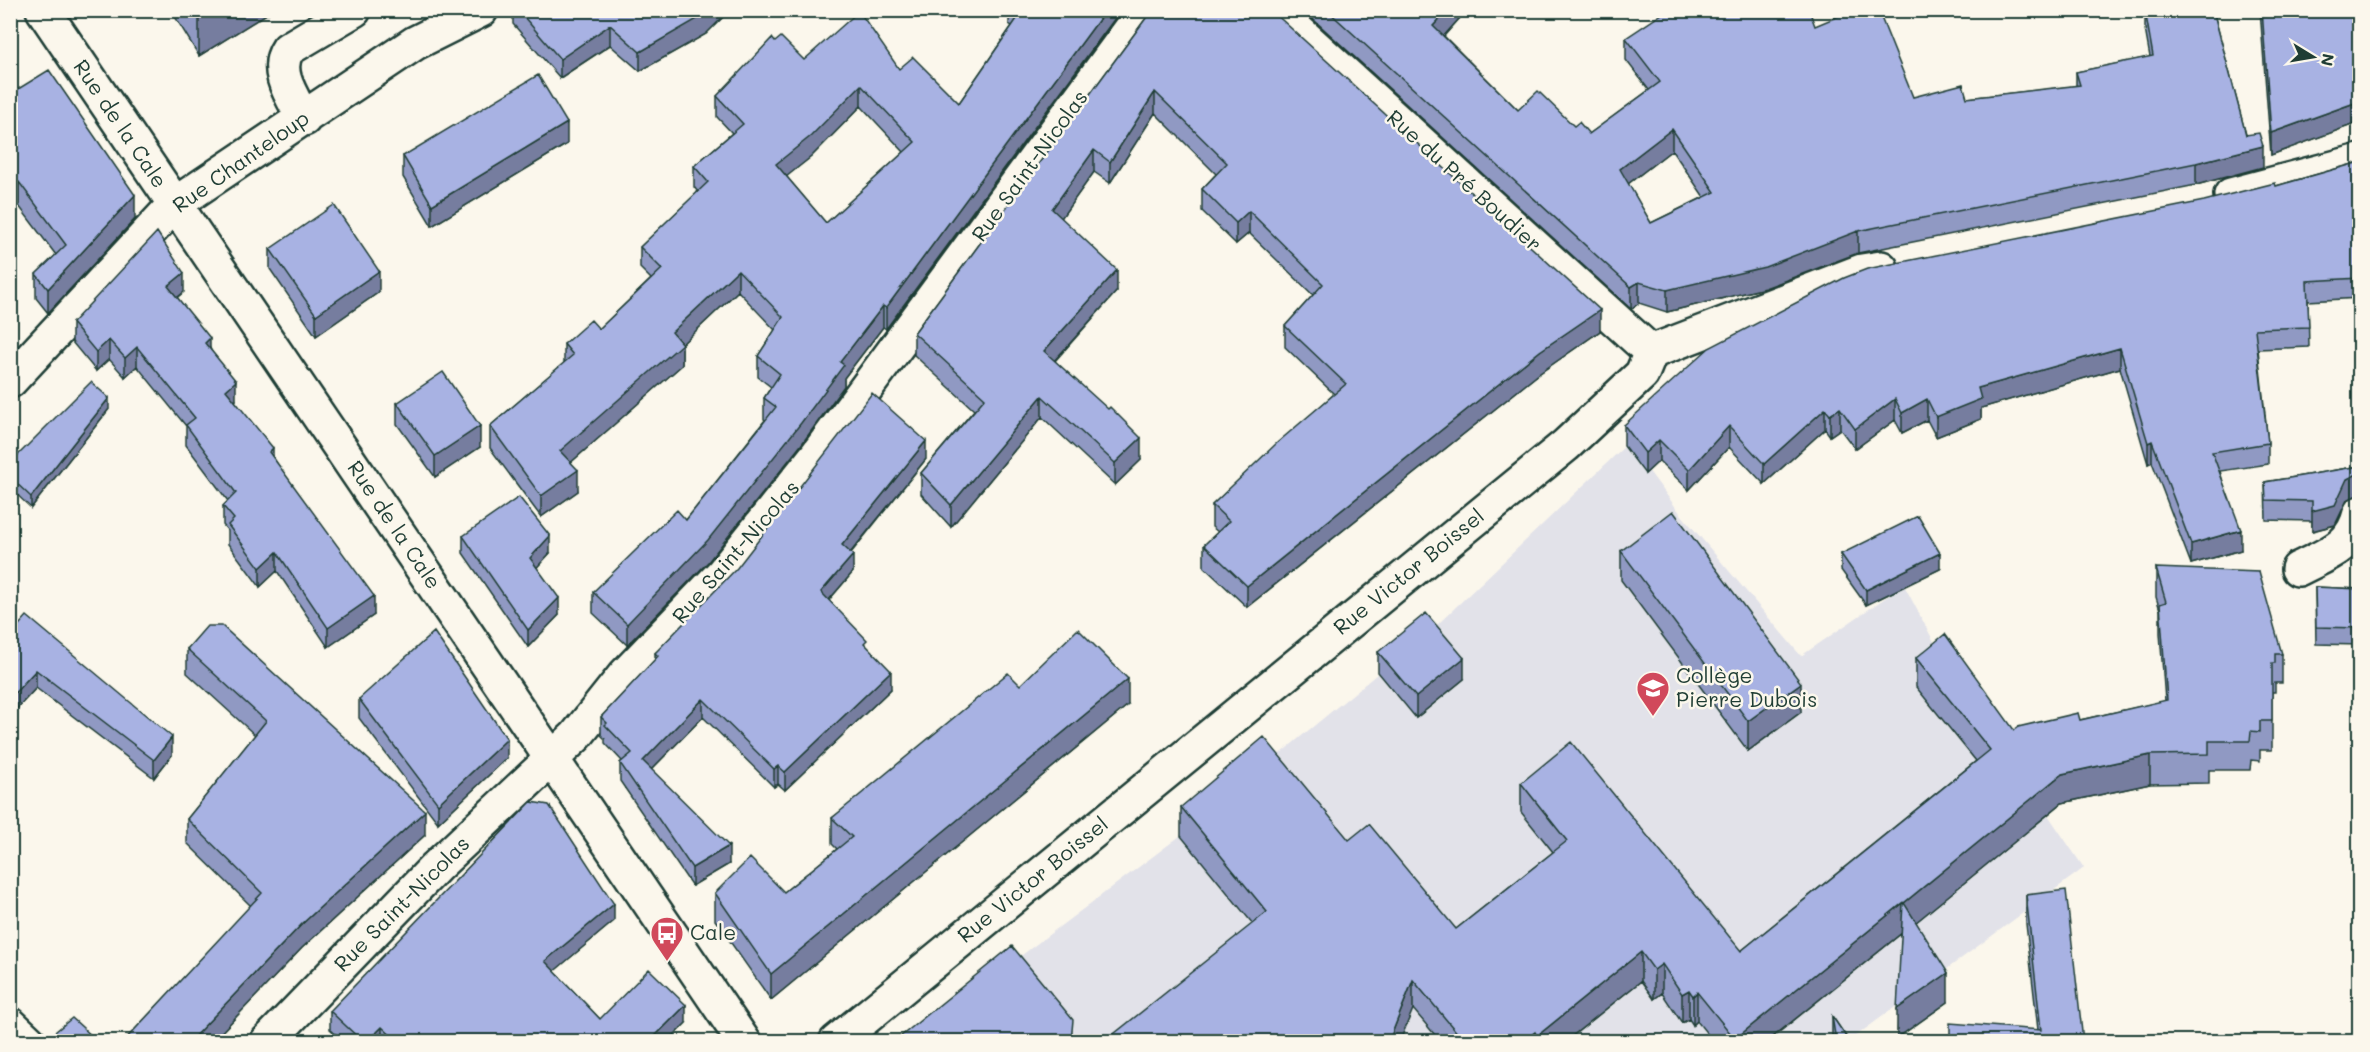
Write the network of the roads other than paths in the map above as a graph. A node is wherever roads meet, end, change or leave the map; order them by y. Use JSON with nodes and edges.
{"nodes":[{"id":1,"x":43,"y":10,"type":"edge"},
{"id":2,"x":354,"y":10,"type":"edge"},
{"id":3,"x":1145,"y":10,"type":"edge"},
{"id":4,"x":1275,"y":10,"type":"edge"},
{"id":5,"x":474,"y":12,"type":"edge"},
{"id":6,"x":304,"y":118,"type":"junction"},
{"id":7,"x":2360,"y":161,"type":"edge"},
{"id":8,"x":2200,"y":203,"type":"edge"},
{"id":9,"x":175,"y":204,"type":"junction"},
{"id":10,"x":1908,"y":262,"type":"edge"},
{"id":11,"x":1651,"y":352,"type":"junction"},
{"id":12,"x":10,"y":381,"type":"edge"},
{"id":13,"x":2360,"y":513,"type":"edge"},
{"id":14,"x":2298,"y":569,"type":"dead end"},
{"id":15,"x":552,"y":757,"type":"junction"},
{"id":16,"x":10,"y":1024,"type":"edge"},
{"id":17,"x":29,"y":1041,"type":"edge"},
{"id":18,"x":267,"y":1041,"type":"edge"},
{"id":19,"x":744,"y":1041,"type":"edge"},
{"id":20,"x":836,"y":1041,"type":"edge"}],
"edges":[{"from":1,"to":9,"type":"street","name":"Rue de la Cale"},
{"from":2,"to":6,"type":"street"},
{"from":3,"to":15,"type":"street","name":"Rue Saint-Nicolas"},
{"from":4,"to":11,"type":"street","name":"Rue du Pré Boudier"},
{"from":5,"to":6,"type":"street","name":"Rue Chanteloup"},
{"from":6,"to":9,"type":"street","name":"Rue Chanteloup"},
{"from":7,"to":8,"type":"street"},
{"from":9,"to":12,"type":"street","name":"Rue Chanteloup"},
{"from":9,"to":15,"type":"street","name":"Rue de la Cale"},
{"from":10,"to":11,"type":"street"},
{"from":11,"to":20,"type":"street","name":"Rue Victor Boissel"},
{"from":13,"to":14,"type":"street"},
{"from":15,"to":18,"type":"street","name":"Rue Saint-Nicolas"},
{"from":15,"to":19,"type":"street","name":"Rue de la Cale"},
{"from":16,"to":17,"type":"street"}]}
